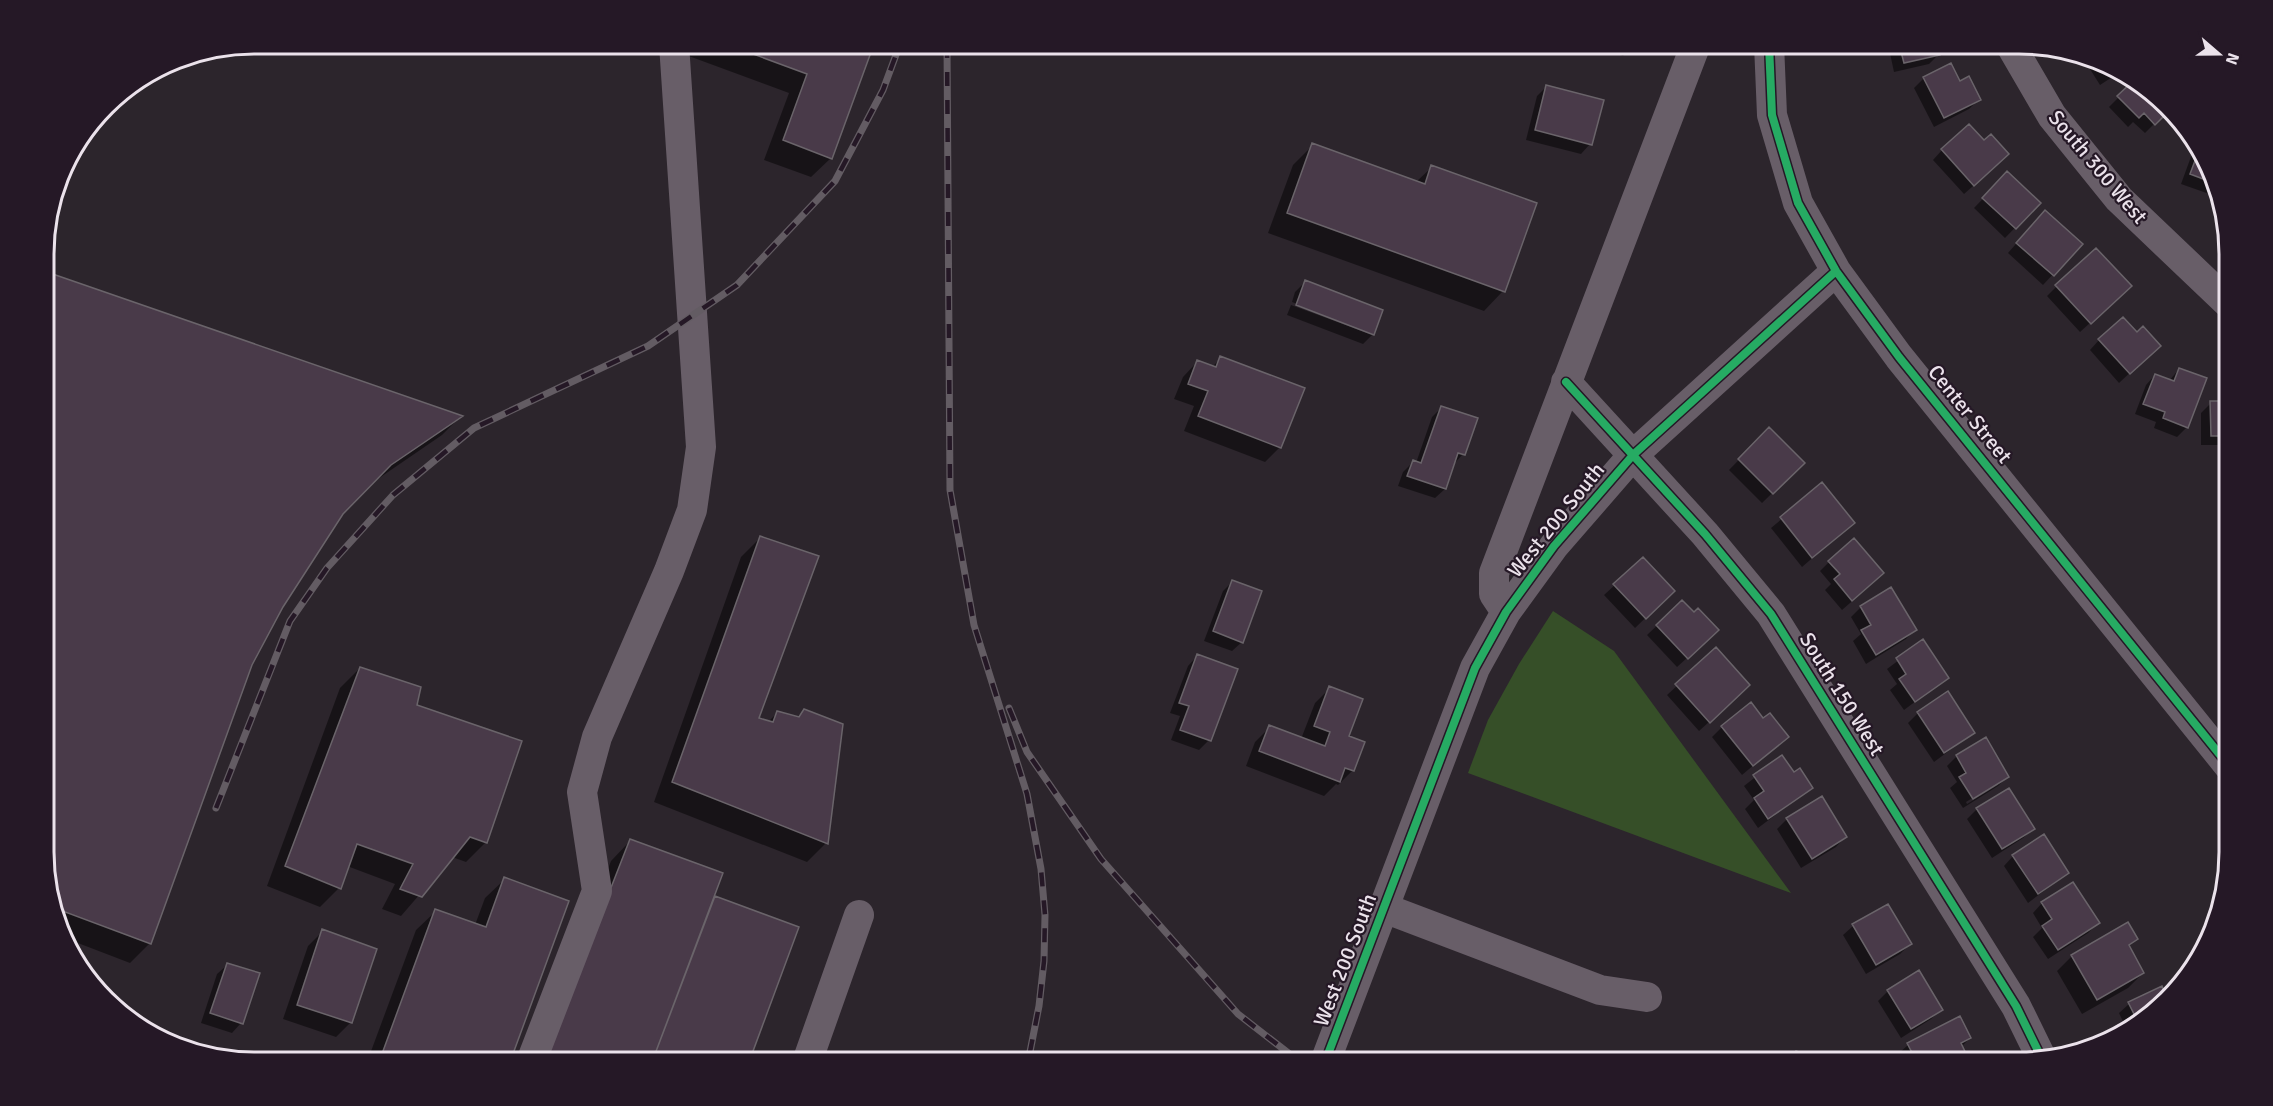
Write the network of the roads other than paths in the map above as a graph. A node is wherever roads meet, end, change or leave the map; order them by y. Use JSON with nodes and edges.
{"nodes":[{"id":1,"x":675,"y":54,"type":"edge"},
{"id":2,"x":1692,"y":54,"type":"edge"},
{"id":3,"x":1770,"y":54,"type":"edge"},
{"id":4,"x":2016,"y":54,"type":"edge"},
{"id":5,"x":1836,"y":271,"type":"junction"},
{"id":6,"x":2219,"y":294,"type":"edge"},
{"id":7,"x":1566,"y":382,"type":"junction"},
{"id":8,"x":1633,"y":455,"type":"junction"},
{"id":9,"x":1506,"y":612,"type":"junction"},
{"id":10,"x":2219,"y":754,"type":"edge"},
{"id":11,"x":1384,"y":908,"type":"junction"},
{"id":12,"x":859,"y":915,"type":"dead end"},
{"id":13,"x":1647,"y":998,"type":"dead end"},
{"id":14,"x":2038,"y":1051,"type":"edge"},
{"id":15,"x":535,"y":1052,"type":"edge"},
{"id":16,"x":811,"y":1052,"type":"edge"},
{"id":17,"x":1329,"y":1052,"type":"edge"}],
"edges":[{"from":1,"to":15,"type":"street"},
{"from":2,"to":7,"type":"street","name":"West 200 South"},
{"from":3,"to":5,"type":"street","name":"Center Street"},
{"from":4,"to":6,"type":"street","name":"South 300 West"},
{"from":5,"to":8,"type":"street","name":"West 200 South"},
{"from":5,"to":10,"type":"street","name":"Center Street"},
{"from":7,"to":8,"type":"street","name":"South 150 West"},
{"from":7,"to":9,"type":"street","name":"West 200 South"},
{"from":8,"to":9,"type":"street","name":"West 200 South"},
{"from":8,"to":14,"type":"street","name":"South 150 West"},
{"from":9,"to":11,"type":"street","name":"West 200 South"},
{"from":11,"to":13,"type":"street"},
{"from":11,"to":17,"type":"street","name":"West 200 South"},
{"from":12,"to":16,"type":"street"}]}
